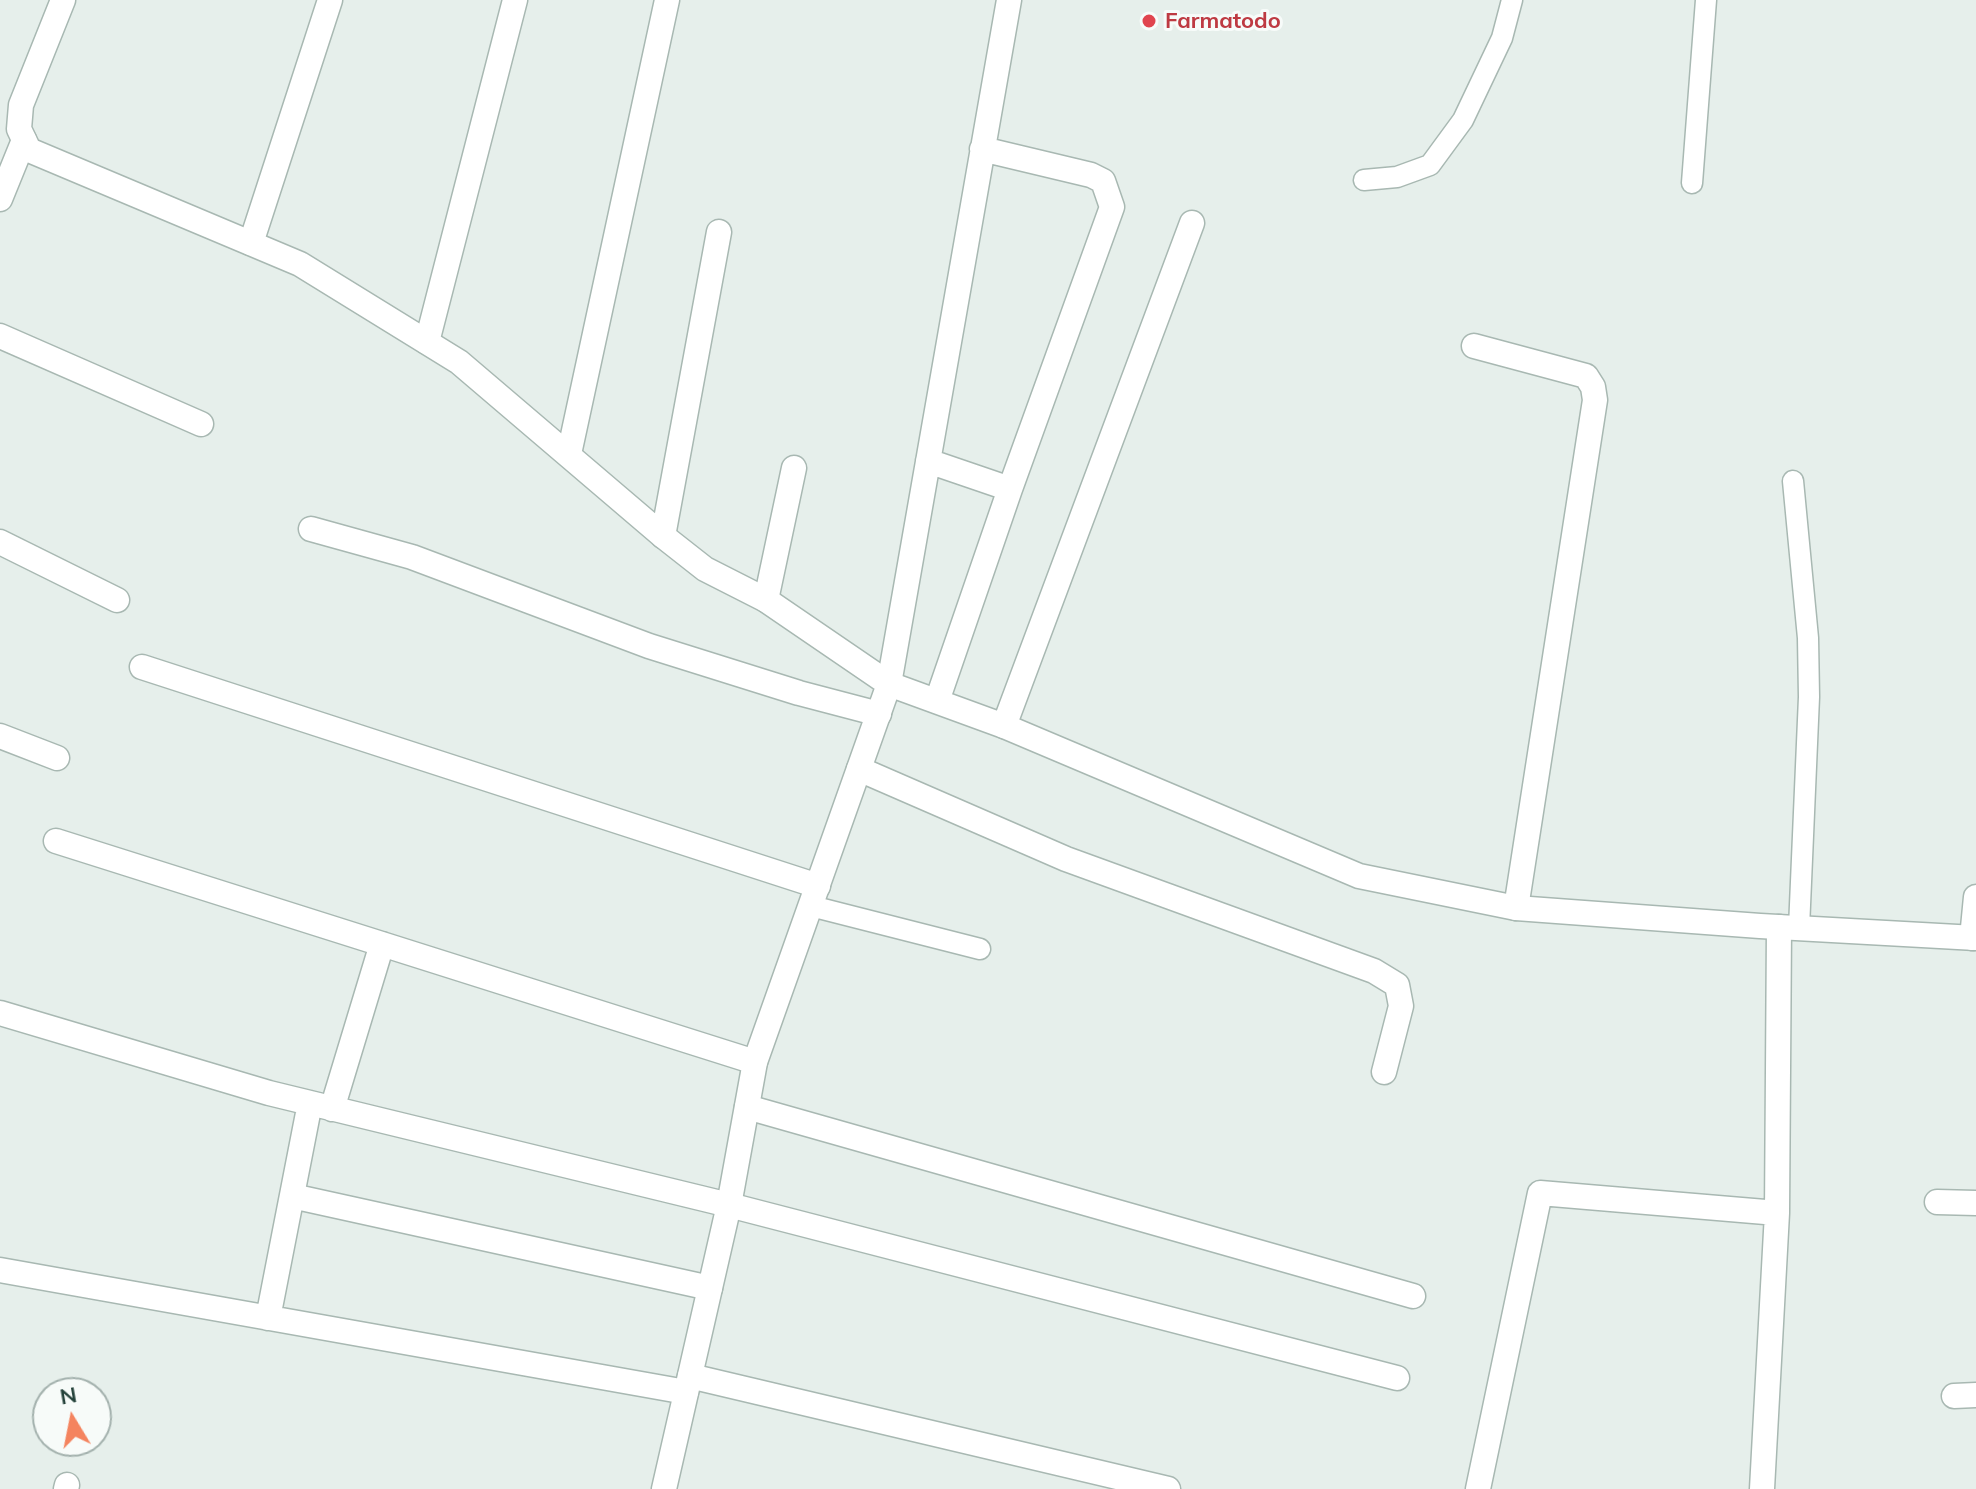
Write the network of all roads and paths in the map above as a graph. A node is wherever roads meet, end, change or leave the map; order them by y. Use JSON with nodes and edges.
{"nodes":[{"id":1,"x":63,"y":0,"type":"edge"},
{"id":2,"x":330,"y":0,"type":"edge"},
{"id":3,"x":515,"y":0,"type":"edge"},
{"id":4,"x":667,"y":0,"type":"edge"},
{"id":5,"x":1009,"y":0,"type":"edge"},
{"id":6,"x":1512,"y":0,"type":"edge"},
{"id":7,"x":1706,"y":0,"type":"edge"},
{"id":8,"x":19,"y":144,"type":"edge"},
{"id":9,"x":982,"y":149,"type":"junction"},
{"id":10,"x":1364,"y":180,"type":"dead end"},
{"id":11,"x":1692,"y":183,"type":"dead end"},
{"id":12,"x":0,"y":199,"type":"edge"},
{"id":13,"x":1192,"y":223,"type":"dead end"},
{"id":14,"x":719,"y":232,"type":"dead end"},
{"id":15,"x":251,"y":243,"type":"junction"},
{"id":16,"x":0,"y":336,"type":"edge"},
{"id":17,"x":427,"y":342,"type":"junction"},
{"id":18,"x":1474,"y":346,"type":"dead end"},
{"id":19,"x":201,"y":424,"type":"dead end"},
{"id":20,"x":569,"y":454,"type":"junction"},
{"id":21,"x":928,"y":461,"type":"junction"},
{"id":22,"x":794,"y":468,"type":"dead end"},
{"id":23,"x":1793,"y":481,"type":"dead end"},
{"id":24,"x":1010,"y":489,"type":"junction"},
{"id":25,"x":311,"y":529,"type":"dead end"},
{"id":26,"x":663,"y":536,"type":"junction"},
{"id":27,"x":0,"y":542,"type":"edge"},
{"id":28,"x":117,"y":600,"type":"dead end"},
{"id":29,"x":766,"y":600,"type":"junction"},
{"id":30,"x":142,"y":667,"type":"dead end"},
{"id":31,"x":889,"y":684,"type":"junction"},
{"id":32,"x":937,"y":701,"type":"junction"},
{"id":33,"x":879,"y":714,"type":"junction"},
{"id":34,"x":1004,"y":726,"type":"junction"},
{"id":35,"x":0,"y":736,"type":"edge"},
{"id":36,"x":57,"y":758,"type":"dead end"},
{"id":37,"x":859,"y":769,"type":"junction"},
{"id":38,"x":56,"y":841,"type":"dead end"},
{"id":39,"x":814,"y":896,"type":"junction"},
{"id":40,"x":1976,"y":897,"type":"edge"},
{"id":41,"x":1516,"y":908,"type":"junction"},
{"id":42,"x":1789,"y":928,"type":"junction"},
{"id":43,"x":1974,"y":938,"type":"edge"},
{"id":44,"x":382,"y":944,"type":"junction"},
{"id":45,"x":980,"y":949,"type":"dead end"},
{"id":46,"x":0,"y":1013,"type":"edge"},
{"id":47,"x":755,"y":1062,"type":"junction"},
{"id":48,"x":1384,"y":1072,"type":"dead end"},
{"id":49,"x":321,"y":1106,"type":"junction"},
{"id":50,"x":747,"y":1107,"type":"junction"},
{"id":51,"x":292,"y":1196,"type":"junction"},
{"id":52,"x":1937,"y":1202,"type":"dead end"},
{"id":53,"x":1976,"y":1203,"type":"edge"},
{"id":54,"x":729,"y":1205,"type":"junction"},
{"id":55,"x":1777,"y":1213,"type":"junction"},
{"id":56,"x":0,"y":1270,"type":"edge"},
{"id":57,"x":710,"y":1288,"type":"junction"},
{"id":58,"x":1413,"y":1296,"type":"dead end"},
{"id":59,"x":268,"y":1318,"type":"junction"},
{"id":60,"x":1397,"y":1378,"type":"dead end"},
{"id":61,"x":688,"y":1384,"type":"junction"},
{"id":62,"x":664,"y":1489,"type":"edge"},
{"id":63,"x":1168,"y":1489,"type":"edge"},
{"id":64,"x":1478,"y":1489,"type":"edge"},
{"id":65,"x":1762,"y":1489,"type":"edge"}],
"edges":[{"from":1,"to":8,"type":"street"},
{"from":2,"to":15,"type":"street"},
{"from":3,"to":17,"type":"street"},
{"from":4,"to":20,"type":"street"},
{"from":5,"to":9,"type":"street"},
{"from":6,"to":10,"type":"lane"},
{"from":7,"to":11,"type":"lane"},
{"from":8,"to":12,"type":"street"},
{"from":8,"to":15,"type":"street"},
{"from":9,"to":21,"type":"street"},
{"from":9,"to":24,"type":"street"},
{"from":13,"to":34,"type":"street"},
{"from":14,"to":26,"type":"street"},
{"from":15,"to":17,"type":"street"},
{"from":16,"to":19,"type":"street"},
{"from":17,"to":20,"type":"street"},
{"from":18,"to":41,"type":"street"},
{"from":20,"to":26,"type":"street"},
{"from":21,"to":24,"type":"street"},
{"from":21,"to":31,"type":"street"},
{"from":22,"to":29,"type":"street"},
{"from":23,"to":42,"type":"lane"},
{"from":24,"to":32,"type":"street"},
{"from":25,"to":33,"type":"street"},
{"from":26,"to":29,"type":"street"},
{"from":27,"to":28,"type":"street"},
{"from":29,"to":31,"type":"street"},
{"from":30,"to":39,"type":"street"},
{"from":31,"to":32,"type":"street"},
{"from":31,"to":33,"type":"street"},
{"from":32,"to":34,"type":"street"},
{"from":33,"to":37,"type":"street"},
{"from":34,"to":41,"type":"street"},
{"from":35,"to":36,"type":"street"},
{"from":37,"to":39,"type":"street"},
{"from":37,"to":48,"type":"street"},
{"from":38,"to":44,"type":"street"},
{"from":39,"to":45,"type":"lane"},
{"from":39,"to":47,"type":"street"},
{"from":40,"to":43,"type":"street"},
{"from":41,"to":42,"type":"street"},
{"from":42,"to":43,"type":"street"},
{"from":42,"to":55,"type":"street"},
{"from":44,"to":47,"type":"street"},
{"from":44,"to":49,"type":"street"},
{"from":46,"to":49,"type":"street"},
{"from":47,"to":50,"type":"street"},
{"from":49,"to":51,"type":"street"},
{"from":49,"to":54,"type":"street"},
{"from":50,"to":54,"type":"street"},
{"from":50,"to":58,"type":"street"},
{"from":51,"to":57,"type":"street"},
{"from":51,"to":59,"type":"street"},
{"from":52,"to":53,"type":"street"},
{"from":54,"to":57,"type":"street"},
{"from":54,"to":60,"type":"street"},
{"from":55,"to":64,"type":"street"},
{"from":55,"to":65,"type":"street"},
{"from":56,"to":59,"type":"street"},
{"from":57,"to":61,"type":"street"},
{"from":59,"to":61,"type":"street"},
{"from":61,"to":62,"type":"street"},
{"from":61,"to":63,"type":"street"}]}
